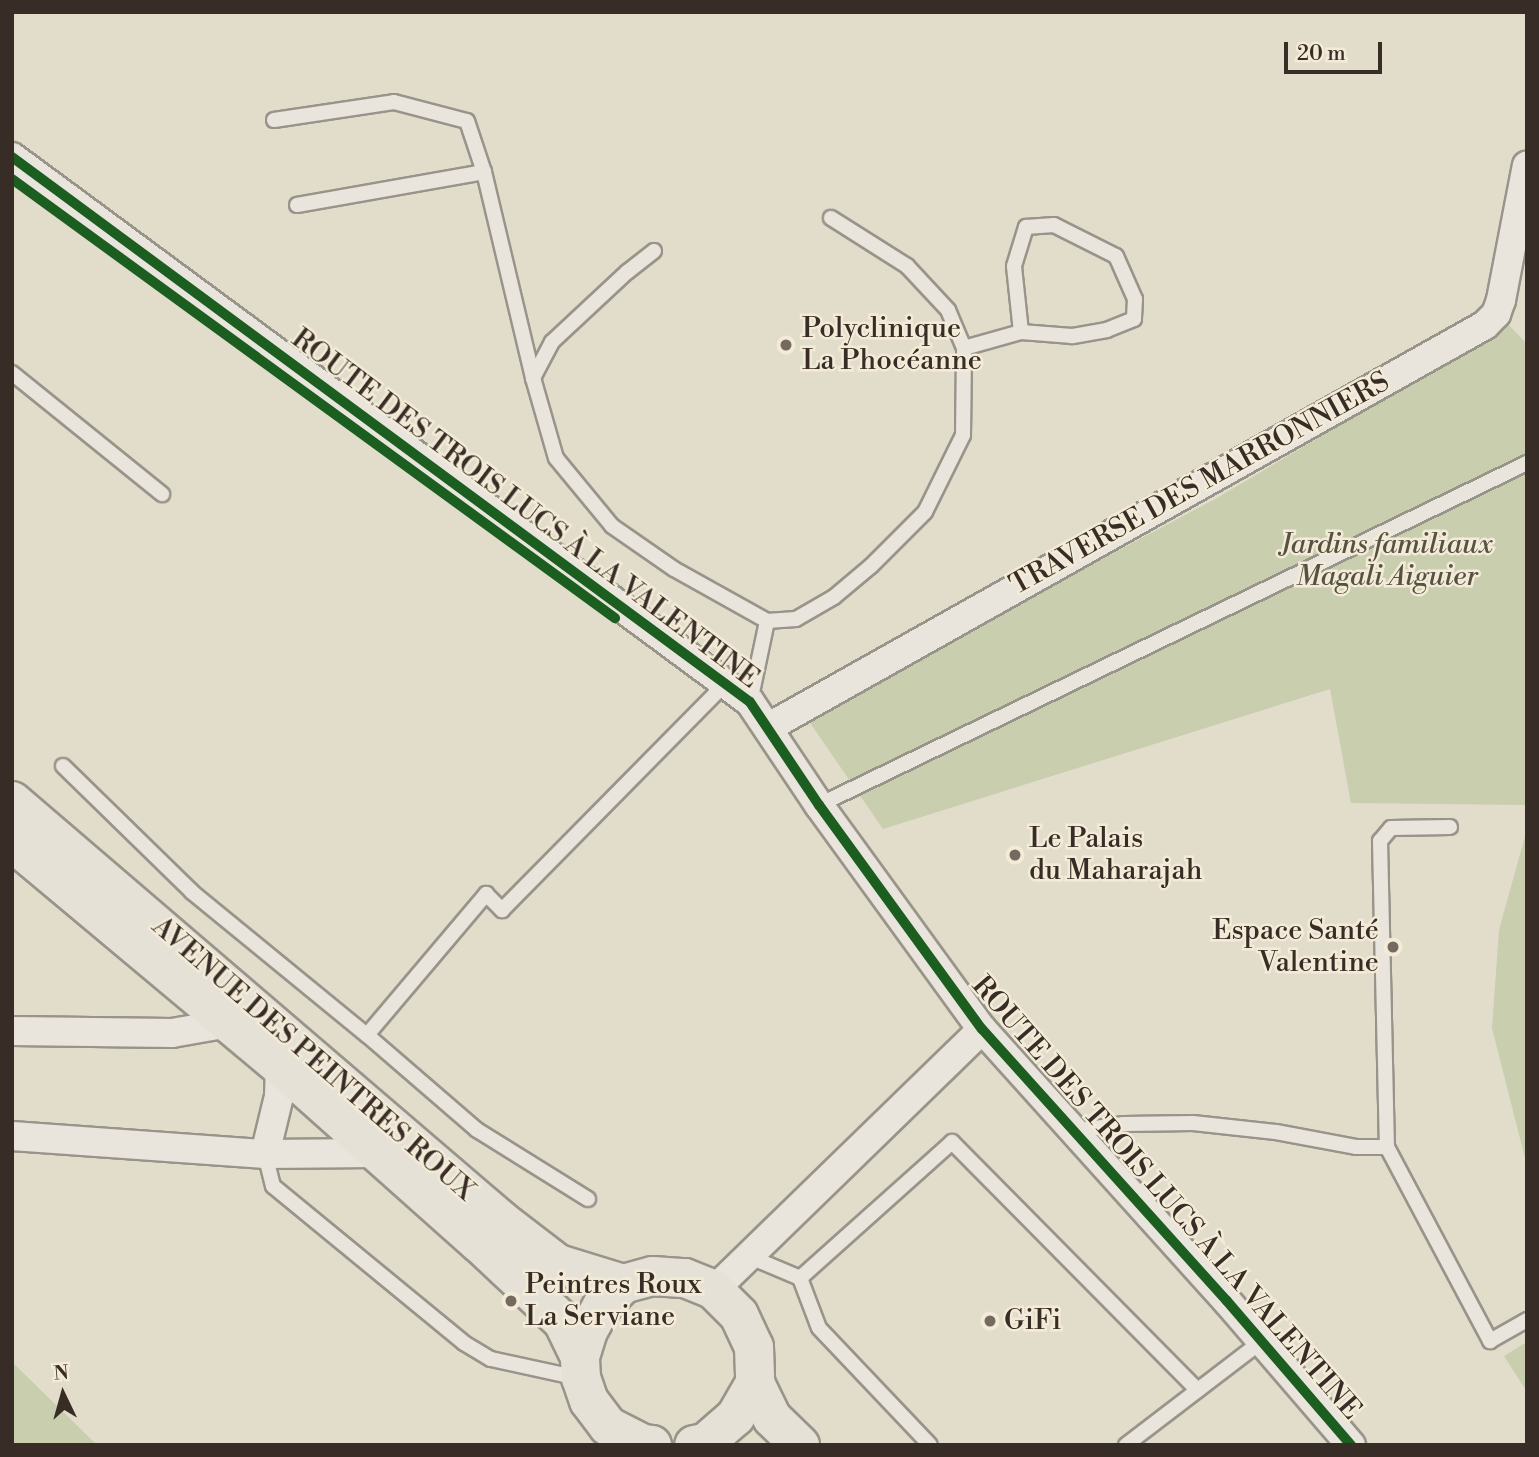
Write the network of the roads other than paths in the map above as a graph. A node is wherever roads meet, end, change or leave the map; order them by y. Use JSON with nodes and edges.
{"nodes":[{"id":1,"x":274,"y":120,"type":"dead end"},
{"id":2,"x":12,"y":157,"type":"edge"},
{"id":3,"x":1527,"y":165,"type":"edge"},
{"id":4,"x":484,"y":172,"type":"junction"},
{"id":5,"x":297,"y":205,"type":"dead end"},
{"id":6,"x":831,"y":219,"type":"dead end"},
{"id":7,"x":654,"y":251,"type":"dead end"},
{"id":8,"x":1021,"y":332,"type":"junction"},
{"id":9,"x":964,"y":348,"type":"junction"},
{"id":10,"x":12,"y":373,"type":"edge"},
{"id":11,"x":533,"y":378,"type":"junction"},
{"id":12,"x":1527,"y":463,"type":"edge"},
{"id":13,"x":162,"y":494,"type":"dead end"},
{"id":14,"x":766,"y":621,"type":"junction"},
{"id":15,"x":725,"y":684,"type":"junction"},
{"id":16,"x":750,"y":702,"type":"junction"},
{"id":17,"x":769,"y":727,"type":"junction"},
{"id":18,"x":63,"y":766,"type":"dead end"},
{"id":19,"x":819,"y":805,"type":"junction"},
{"id":20,"x":14,"y":809,"type":"edge"},
{"id":21,"x":1450,"y":827,"type":"dead end"},
{"id":22,"x":229,"y":1023,"type":"junction"},
{"id":23,"x":982,"y":1029,"type":"junction"},
{"id":24,"x":12,"y":1031,"type":"edge"},
{"id":25,"x":367,"y":1035,"type":"junction"},
{"id":26,"x":280,"y":1066,"type":"junction"},
{"id":27,"x":1074,"y":1131,"type":"junction"},
{"id":28,"x":12,"y":1136,"type":"edge"},
{"id":29,"x":1387,"y":1147,"type":"junction"},
{"id":30,"x":375,"y":1153,"type":"junction"},
{"id":31,"x":265,"y":1154,"type":"junction"},
{"id":32,"x":588,"y":1199,"type":"dead end"},
{"id":33,"x":748,"y":1256,"type":"junction"},
{"id":34,"x":800,"y":1278,"type":"junction"},
{"id":35,"x":623,"y":1284,"type":"junction"},
{"id":36,"x":714,"y":1290,"type":"junction"},
{"id":37,"x":1527,"y":1320,"type":"edge"},
{"id":38,"x":1262,"y":1342,"type":"junction"},
{"id":39,"x":580,"y":1368,"type":"junction"},
{"id":40,"x":755,"y":1382,"type":"junction"},
{"id":41,"x":1197,"y":1390,"type":"junction"},
{"id":42,"x":703,"y":1444,"type":"edge"},
{"id":43,"x":652,"y":1445,"type":"edge"},
{"id":44,"x":800,"y":1445,"type":"edge"},
{"id":45,"x":930,"y":1445,"type":"edge"},
{"id":46,"x":1126,"y":1445,"type":"edge"},
{"id":47,"x":1351,"y":1445,"type":"edge"}],
"edges":[{"from":1,"to":4,"type":"lane"},
{"from":2,"to":15,"type":"street","name":"ROUTE DES TROIS LUCS À LA VALENTINE"},
{"from":3,"to":17,"type":"street","name":"TRAVERSE DES MARRONNIERS"},
{"from":4,"to":5,"type":"lane"},
{"from":4,"to":11,"type":"lane"},
{"from":6,"to":9,"type":"lane"},
{"from":7,"to":11,"type":"lane"},
{"from":8,"to":8,"type":"lane"},
{"from":8,"to":9,"type":"lane"},
{"from":9,"to":14,"type":"lane"},
{"from":10,"to":13,"type":"lane"},
{"from":11,"to":14,"type":"lane"},
{"from":12,"to":19,"type":"lane"},
{"from":14,"to":16,"type":"lane"},
{"from":15,"to":16,"type":"street","name":"ROUTE DES TROIS LUCS À LA VALENTINE"},
{"from":15,"to":25,"type":"lane"},
{"from":16,"to":17,"type":"street","name":"ROUTE DES TROIS LUCS À LA VALENTINE"},
{"from":17,"to":19,"type":"street","name":"ROUTE DES TROIS LUCS À LA VALENTINE"},
{"from":18,"to":25,"type":"lane"},
{"from":19,"to":23,"type":"street","name":"ROUTE DES TROIS LUCS À LA VALENTINE"},
{"from":20,"to":22,"type":"main road","name":"AVENUE DES PEINTRES ROUX"},
{"from":20,"to":35,"type":"main road","name":"AVENUE DES PEINTRES ROUX"},
{"from":21,"to":29,"type":"lane"},
{"from":22,"to":24,"type":"street"},
{"from":22,"to":26,"type":"main road","name":"AVENUE DES PEINTRES ROUX"},
{"from":23,"to":27,"type":"street","name":"ROUTE DES TROIS LUCS À LA VALENTINE"},
{"from":23,"to":33,"type":"street"},
{"from":25,"to":32,"type":"lane"},
{"from":26,"to":30,"type":"main road","name":"AVENUE DES PEINTRES ROUX"},
{"from":26,"to":31,"type":"street"},
{"from":27,"to":29,"type":"lane"},
{"from":27,"to":38,"type":"street","name":"ROUTE DES TROIS LUCS À LA VALENTINE"},
{"from":28,"to":31,"type":"street"},
{"from":29,"to":37,"type":"lane"},
{"from":30,"to":31,"type":"street"},
{"from":30,"to":39,"type":"main road","name":"AVENUE DES PEINTRES ROUX"},
{"from":31,"to":39,"type":"lane"},
{"from":33,"to":34,"type":"lane"},
{"from":33,"to":36,"type":"street"},
{"from":34,"to":41,"type":"lane"},
{"from":34,"to":45,"type":"lane"},
{"from":35,"to":36,"type":"main road"},
{"from":35,"to":39,"type":"main road"},
{"from":36,"to":40,"type":"main road"},
{"from":38,"to":41,"type":"lane"},
{"from":38,"to":47,"type":"street","name":"ROUTE DES TROIS LUCS À LA VALENTINE"},
{"from":39,"to":43,"type":"main road","name":"AVENUE DES PEINTRES ROUX"},
{"from":40,"to":42,"type":"main road"},
{"from":40,"to":44,"type":"main road"},
{"from":41,"to":46,"type":"lane"}]}
